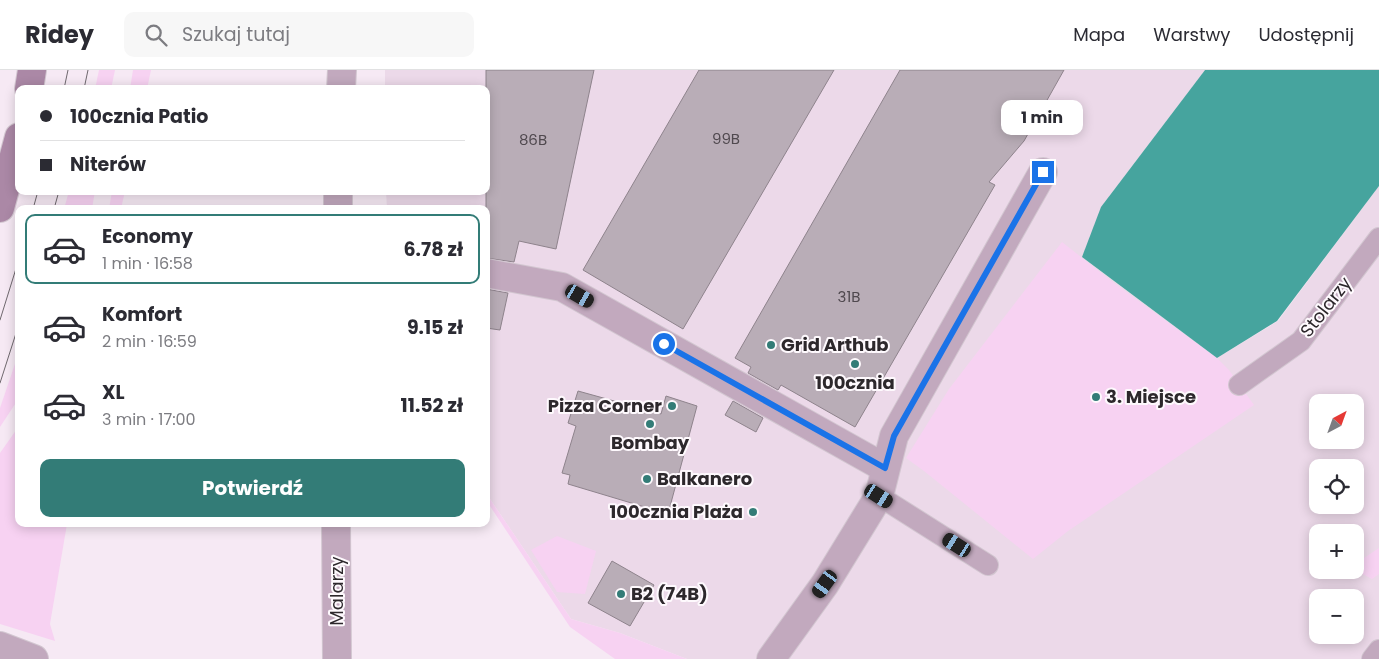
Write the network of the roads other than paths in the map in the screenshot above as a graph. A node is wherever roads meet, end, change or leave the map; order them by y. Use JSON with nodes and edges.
{"nodes":[{"id":1,"x":32,"y":70,"type":"edge"},
{"id":2,"x":342,"y":70,"type":"edge"},
{"id":3,"x":30,"y":85,"type":"edge"},
{"id":4,"x":341,"y":85,"type":"edge"},
{"id":5,"x":15,"y":152,"type":"edge"},
{"id":6,"x":1043,"y":172,"type":"dead end"},
{"id":7,"x":0,"y":208,"type":"edge"},
{"id":8,"x":1379,"y":238,"type":"edge"},
{"id":9,"x":490,"y":274,"type":"edge"},
{"id":10,"x":1240,"y":385,"type":"dead end"},
{"id":11,"x":885,"y":468,"type":"junction"},
{"id":12,"x":879,"y":496,"type":"junction"},
{"id":13,"x":336,"y":527,"type":"edge"},
{"id":14,"x":988,"y":565,"type":"dead end"},
{"id":15,"x":0,"y":646,"type":"edge"},
{"id":16,"x":1379,"y":650,"type":"edge"},
{"id":17,"x":34,"y":659,"type":"edge"},
{"id":18,"x":337,"y":659,"type":"edge"},
{"id":19,"x":771,"y":659,"type":"edge"},
{"id":20,"x":1372,"y":659,"type":"edge"}],
"edges":[{"from":1,"to":3,"type":"main road"},
{"from":2,"to":4,"type":"street"},
{"from":5,"to":7,"type":"main road"},
{"from":6,"to":11,"type":"street"},
{"from":8,"to":10,"type":"lane","name":"Stolarzy"},
{"from":9,"to":11,"type":"street"},
{"from":11,"to":12,"type":"street"},
{"from":12,"to":14,"type":"lane"},
{"from":12,"to":19,"type":"street"},
{"from":13,"to":18,"type":"street","name":"Malarzy"},
{"from":15,"to":17,"type":"street"},
{"from":16,"to":20,"type":"lane"}]}
